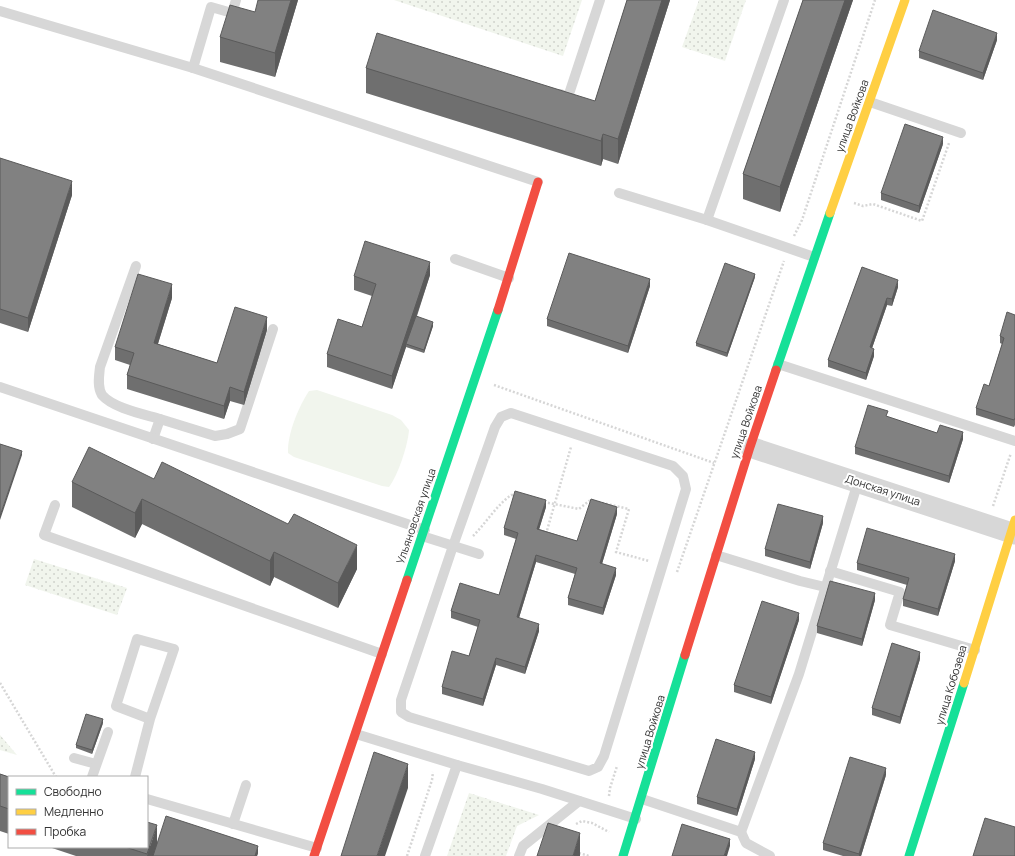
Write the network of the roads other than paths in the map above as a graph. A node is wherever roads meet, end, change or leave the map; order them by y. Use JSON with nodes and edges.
{"nodes":[{"id":1,"x":236,"y":0,"type":"edge"},
{"id":2,"x":600,"y":0,"type":"edge"},
{"id":3,"x":784,"y":0,"type":"edge"},
{"id":4,"x":905,"y":0,"type":"edge"},
{"id":5,"x":0,"y":11,"type":"edge"},
{"id":6,"x":192,"y":68,"type":"junction"},
{"id":7,"x":553,"y":92,"type":"edge"},
{"id":8,"x":870,"y":102,"type":"junction"},
{"id":9,"x":957,"y":132,"type":"road end"},
{"id":10,"x":538,"y":182,"type":"joint"},
{"id":11,"x":619,"y":193,"type":"dead end"},
{"id":12,"x":707,"y":220,"type":"junction"},
{"id":13,"x":814,"y":257,"type":"junction"},
{"id":14,"x":455,"y":260,"type":"dead end"},
{"id":15,"x":136,"y":266,"type":"dead end"},
{"id":16,"x":509,"y":278,"type":"junction"},
{"id":17,"x":273,"y":329,"type":"dead end"},
{"id":18,"x":778,"y":364,"type":"junction"},
{"id":19,"x":0,"y":387,"type":"edge"},
{"id":20,"x":160,"y":419,"type":"junction"},
{"id":21,"x":153,"y":439,"type":"junction"},
{"id":22,"x":1014,"y":445,"type":"edge"},
{"id":23,"x":750,"y":447,"type":"junction"},
{"id":24,"x":858,"y":482,"type":"junction"},
{"id":25,"x":55,"y":505,"type":"dead end"},
{"id":26,"x":1014,"y":529,"type":"edge"},
{"id":27,"x":424,"y":533,"type":"junction"},
{"id":28,"x":456,"y":547,"type":"junction"},
{"id":29,"x":479,"y":554,"type":"dead end"},
{"id":30,"x":716,"y":555,"type":"junction"},
{"id":31,"x":830,"y":571,"type":"junction"},
{"id":32,"x":825,"y":587,"type":"junction"},
{"id":33,"x":974,"y":650,"type":"junction"},
{"id":34,"x":382,"y":654,"type":"junction"},
{"id":35,"x":150,"y":719,"type":"junction"},
{"id":36,"x":108,"y":732,"type":"dead end"},
{"id":37,"x":356,"y":734,"type":"junction"},
{"id":38,"x":74,"y":758,"type":"dead end"},
{"id":39,"x":96,"y":764,"type":"junction"},
{"id":40,"x":457,"y":765,"type":"junction"},
{"id":41,"x":92,"y":776,"type":"edge"},
{"id":42,"x":135,"y":776,"type":"edge"},
{"id":43,"x":246,"y":785,"type":"dead end"},
{"id":44,"x":642,"y":798,"type":"junction"},
{"id":45,"x":148,"y":799,"type":"edge"},
{"id":46,"x":579,"y":801,"type":"junction"},
{"id":47,"x":636,"y":819,"type":"junction"},
{"id":48,"x":233,"y":824,"type":"junction"},
{"id":49,"x":742,"y":832,"type":"junction"},
{"id":50,"x":315,"y":852,"type":"edge"},
{"id":51,"x":425,"y":856,"type":"edge"},
{"id":52,"x":519,"y":856,"type":"edge"},
{"id":53,"x":623,"y":856,"type":"edge"},
{"id":54,"x":770,"y":856,"type":"edge"},
{"id":55,"x":910,"y":856,"type":"edge"}],
"edges":[{"from":1,"to":6,"type":"lane"},
{"from":2,"to":7,"type":"lane"},
{"from":3,"to":12,"type":"lane"},
{"from":4,"to":8,"type":"street","name":"улица Войкова"},
{"from":5,"to":6,"type":"lane"},
{"from":6,"to":10,"type":"lane"},
{"from":8,"to":9,"type":"lane"},
{"from":8,"to":13,"type":"street","name":"улица Войкова"},
{"from":10,"to":16,"type":"street","name":"Ульяновская улица"},
{"from":11,"to":12,"type":"lane"},
{"from":12,"to":13,"type":"lane"},
{"from":13,"to":18,"type":"street","name":"улица Войкова"},
{"from":14,"to":16,"type":"lane"},
{"from":15,"to":20,"type":"lane"},
{"from":16,"to":27,"type":"street","name":"Ульяновская улица"},
{"from":17,"to":20,"type":"lane"},
{"from":18,"to":22,"type":"lane"},
{"from":18,"to":23,"type":"street","name":"улица Войкова"},
{"from":19,"to":21,"type":"lane"},
{"from":20,"to":21,"type":"lane"},
{"from":21,"to":27,"type":"lane"},
{"from":23,"to":24,"type":"street","name":"Донская улица"},
{"from":23,"to":30,"type":"street","name":"улица Войкова"},
{"from":24,"to":26,"type":"street","name":"Донская улица"},
{"from":24,"to":31,"type":"lane"},
{"from":25,"to":34,"type":"lane"},
{"from":26,"to":33,"type":"street","name":"улица Кобозева"},
{"from":27,"to":28,"type":"lane"},
{"from":27,"to":34,"type":"street","name":"Ульяновская улица"},
{"from":28,"to":28,"type":"lane"},
{"from":28,"to":29,"type":"lane"},
{"from":30,"to":32,"type":"lane"},
{"from":30,"to":44,"type":"street","name":"улица Войкова"},
{"from":31,"to":32,"type":"lane"},
{"from":31,"to":33,"type":"lane"},
{"from":32,"to":49,"type":"lane"},
{"from":33,"to":55,"type":"street","name":"улица Кобозева"},
{"from":34,"to":37,"type":"street","name":"Ульяновская улица"},
{"from":35,"to":35,"type":"lane"},
{"from":35,"to":42,"type":"lane"},
{"from":36,"to":39,"type":"lane"},
{"from":37,"to":40,"type":"lane"},
{"from":37,"to":50,"type":"street","name":"Ульяновская улица"},
{"from":38,"to":39,"type":"lane"},
{"from":39,"to":41,"type":"lane"},
{"from":40,"to":46,"type":"lane"},
{"from":40,"to":51,"type":"lane"},
{"from":43,"to":48,"type":"lane"},
{"from":44,"to":47,"type":"street","name":"улица Войкова"},
{"from":44,"to":49,"type":"lane"},
{"from":45,"to":48,"type":"lane"},
{"from":46,"to":47,"type":"lane"},
{"from":46,"to":52,"type":"lane"},
{"from":47,"to":53,"type":"street","name":"улица Войкова"},
{"from":48,"to":50,"type":"lane"},
{"from":49,"to":54,"type":"lane"}]}
